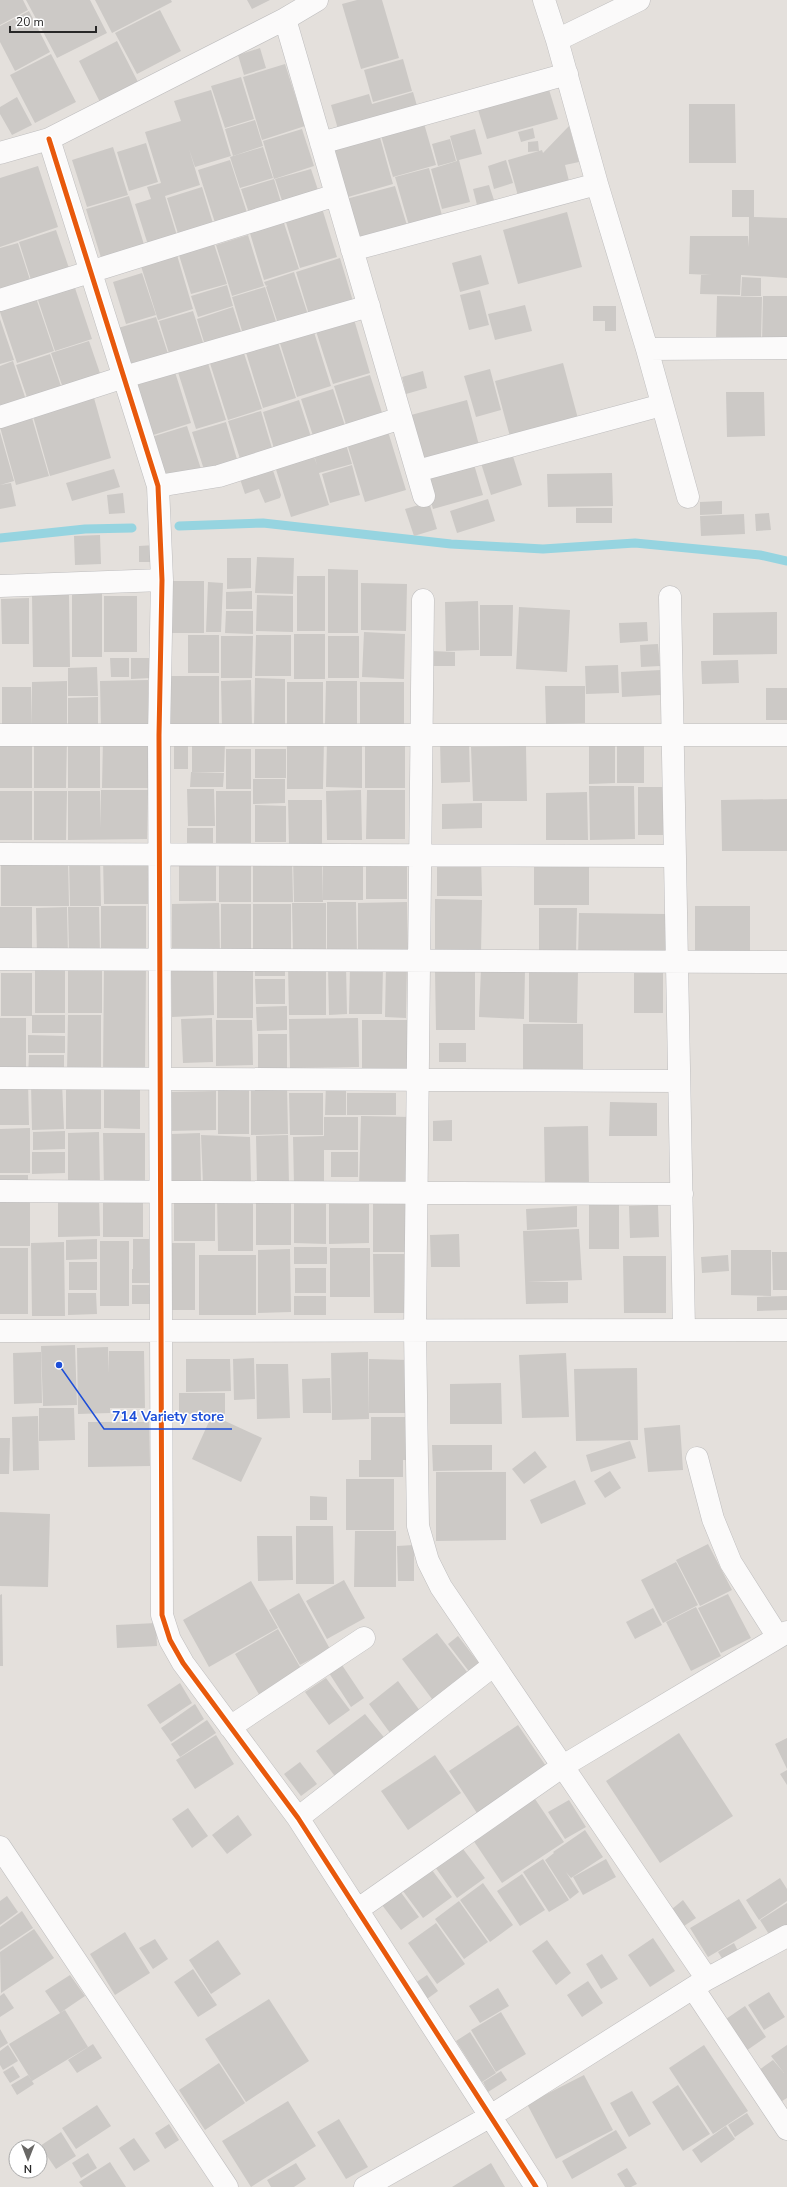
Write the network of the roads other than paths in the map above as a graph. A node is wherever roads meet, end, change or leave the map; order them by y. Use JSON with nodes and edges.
{"nodes":[{"id":1,"x":317,"y":0,"type":"edge"},
{"id":2,"x":544,"y":0,"type":"edge"},
{"id":3,"x":639,"y":0,"type":"edge"},
{"id":4,"x":285,"y":19,"type":"junction"},
{"id":5,"x":557,"y":40,"type":"junction"},
{"id":6,"x":567,"y":74,"type":"junction"},
{"id":7,"x":49,"y":139,"type":"junction"},
{"id":8,"x":321,"y":143,"type":"junction"},
{"id":9,"x":0,"y":153,"type":"edge"},
{"id":10,"x":597,"y":184,"type":"junction"},
{"id":11,"x":336,"y":195,"type":"junction"},
{"id":12,"x":352,"y":250,"type":"junction"},
{"id":13,"x":91,"y":271,"type":"junction"},
{"id":14,"x":0,"y":300,"type":"edge"},
{"id":15,"x":369,"y":306,"type":"junction"},
{"id":16,"x":787,"y":348,"type":"edge"},
{"id":17,"x":647,"y":349,"type":"junction"},
{"id":18,"x":124,"y":377,"type":"junction"},
{"id":19,"x":662,"y":405,"type":"junction"},
{"id":20,"x":0,"y":417,"type":"edge"},
{"id":21,"x":401,"y":418,"type":"junction"},
{"id":22,"x":416,"y":471,"type":"junction"},
{"id":23,"x":158,"y":486,"type":"junction"},
{"id":24,"x":424,"y":496,"type":"dead end"},
{"id":25,"x":688,"y":497,"type":"dead end"},
{"id":26,"x":162,"y":580,"type":"junction"},
{"id":27,"x":0,"y":586,"type":"edge"},
{"id":28,"x":670,"y":597,"type":"dead end"},
{"id":29,"x":422,"y":600,"type":"dead end"},
{"id":30,"x":0,"y":735,"type":"edge"},
{"id":31,"x":159,"y":735,"type":"junction"},
{"id":32,"x":421,"y":735,"type":"junction"},
{"id":33,"x":672,"y":735,"type":"junction"},
{"id":34,"x":787,"y":735,"type":"edge"},
{"id":35,"x":0,"y":854,"type":"edge"},
{"id":36,"x":160,"y":854,"type":"junction"},
{"id":37,"x":420,"y":855,"type":"junction"},
{"id":38,"x":675,"y":856,"type":"junction"},
{"id":39,"x":0,"y":959,"type":"edge"},
{"id":40,"x":161,"y":960,"type":"junction"},
{"id":41,"x":419,"y":961,"type":"junction"},
{"id":42,"x":677,"y":962,"type":"junction"},
{"id":43,"x":787,"y":962,"type":"edge"},
{"id":44,"x":0,"y":1078,"type":"edge"},
{"id":45,"x":161,"y":1079,"type":"junction"},
{"id":46,"x":418,"y":1080,"type":"junction"},
{"id":47,"x":679,"y":1081,"type":"junction"},
{"id":48,"x":0,"y":1191,"type":"edge"},
{"id":49,"x":162,"y":1192,"type":"junction"},
{"id":50,"x":416,"y":1192,"type":"junction"},
{"id":51,"x":682,"y":1194,"type":"junction"},
{"id":52,"x":415,"y":1330,"type":"junction"},
{"id":53,"x":684,"y":1330,"type":"junction"},
{"id":54,"x":787,"y":1330,"type":"edge"},
{"id":55,"x":0,"y":1331,"type":"edge"},
{"id":56,"x":162,"y":1331,"type":"junction"},
{"id":57,"x":697,"y":1458,"type":"dead end"},
{"id":58,"x":782,"y":1634,"type":"edge"},
{"id":59,"x":364,"y":1638,"type":"dead end"},
{"id":60,"x":494,"y":1665,"type":"junction"},
{"id":61,"x":230,"y":1727,"type":"junction"},
{"id":62,"x":563,"y":1766,"type":"junction"},
{"id":63,"x":298,"y":1818,"type":"junction"},
{"id":64,"x":0,"y":1847,"type":"edge"},
{"id":65,"x":357,"y":1910,"type":"junction"},
{"id":66,"x":787,"y":1936,"type":"edge"},
{"id":67,"x":700,"y":1984,"type":"junction"},
{"id":68,"x":489,"y":2117,"type":"junction"},
{"id":69,"x":787,"y":2129,"type":"edge"},
{"id":70,"x":228,"y":2187,"type":"edge"},
{"id":71,"x":365,"y":2187,"type":"edge"},
{"id":72,"x":536,"y":2187,"type":"edge"}],
"edges":[{"from":1,"to":4,"type":"street"},
{"from":2,"to":5,"type":"street"},
{"from":3,"to":5,"type":"street"},
{"from":4,"to":7,"type":"street"},
{"from":4,"to":8,"type":"street"},
{"from":5,"to":6,"type":"street"},
{"from":6,"to":8,"type":"street"},
{"from":6,"to":10,"type":"street"},
{"from":7,"to":9,"type":"street"},
{"from":7,"to":13,"type":"street"},
{"from":8,"to":11,"type":"street"},
{"from":10,"to":12,"type":"street"},
{"from":10,"to":17,"type":"street"},
{"from":11,"to":12,"type":"street"},
{"from":11,"to":13,"type":"street"},
{"from":12,"to":15,"type":"street"},
{"from":13,"to":14,"type":"street"},
{"from":13,"to":18,"type":"street"},
{"from":15,"to":18,"type":"street"},
{"from":15,"to":21,"type":"street"},
{"from":16,"to":17,"type":"street"},
{"from":17,"to":19,"type":"street"},
{"from":18,"to":20,"type":"street"},
{"from":18,"to":23,"type":"street"},
{"from":19,"to":22,"type":"street"},
{"from":19,"to":25,"type":"street"},
{"from":21,"to":22,"type":"street"},
{"from":21,"to":23,"type":"street"},
{"from":22,"to":24,"type":"street"},
{"from":23,"to":26,"type":"street"},
{"from":26,"to":27,"type":"street"},
{"from":26,"to":31,"type":"street"},
{"from":28,"to":33,"type":"street"},
{"from":29,"to":32,"type":"street"},
{"from":30,"to":31,"type":"street"},
{"from":31,"to":32,"type":"street"},
{"from":31,"to":36,"type":"street"},
{"from":32,"to":33,"type":"street"},
{"from":32,"to":37,"type":"street"},
{"from":33,"to":34,"type":"street"},
{"from":33,"to":38,"type":"street"},
{"from":35,"to":36,"type":"street"},
{"from":36,"to":37,"type":"street"},
{"from":36,"to":40,"type":"street"},
{"from":37,"to":38,"type":"street"},
{"from":37,"to":41,"type":"street"},
{"from":38,"to":42,"type":"street"},
{"from":39,"to":40,"type":"street"},
{"from":40,"to":41,"type":"street"},
{"from":40,"to":45,"type":"street"},
{"from":41,"to":42,"type":"street"},
{"from":41,"to":46,"type":"street"},
{"from":42,"to":43,"type":"street"},
{"from":42,"to":47,"type":"street"},
{"from":44,"to":45,"type":"street"},
{"from":45,"to":46,"type":"street"},
{"from":45,"to":49,"type":"street"},
{"from":46,"to":47,"type":"street"},
{"from":46,"to":50,"type":"street"},
{"from":47,"to":51,"type":"street"},
{"from":48,"to":49,"type":"street"},
{"from":49,"to":50,"type":"street"},
{"from":49,"to":56,"type":"street"},
{"from":50,"to":51,"type":"street"},
{"from":50,"to":52,"type":"street"},
{"from":51,"to":53,"type":"street"},
{"from":52,"to":53,"type":"street"},
{"from":52,"to":56,"type":"street"},
{"from":52,"to":60,"type":"street"},
{"from":53,"to":54,"type":"street"},
{"from":55,"to":56,"type":"street"},
{"from":56,"to":61,"type":"street"},
{"from":57,"to":58,"type":"street"},
{"from":58,"to":62,"type":"street"},
{"from":59,"to":61,"type":"street"},
{"from":60,"to":62,"type":"street"},
{"from":60,"to":63,"type":"street"},
{"from":61,"to":63,"type":"street"},
{"from":62,"to":65,"type":"street"},
{"from":62,"to":67,"type":"street"},
{"from":63,"to":65,"type":"street"},
{"from":64,"to":70,"type":"street"},
{"from":65,"to":68,"type":"street"},
{"from":66,"to":67,"type":"street"},
{"from":67,"to":68,"type":"street"},
{"from":67,"to":69,"type":"street"},
{"from":68,"to":71,"type":"street"},
{"from":68,"to":72,"type":"street"}]}
